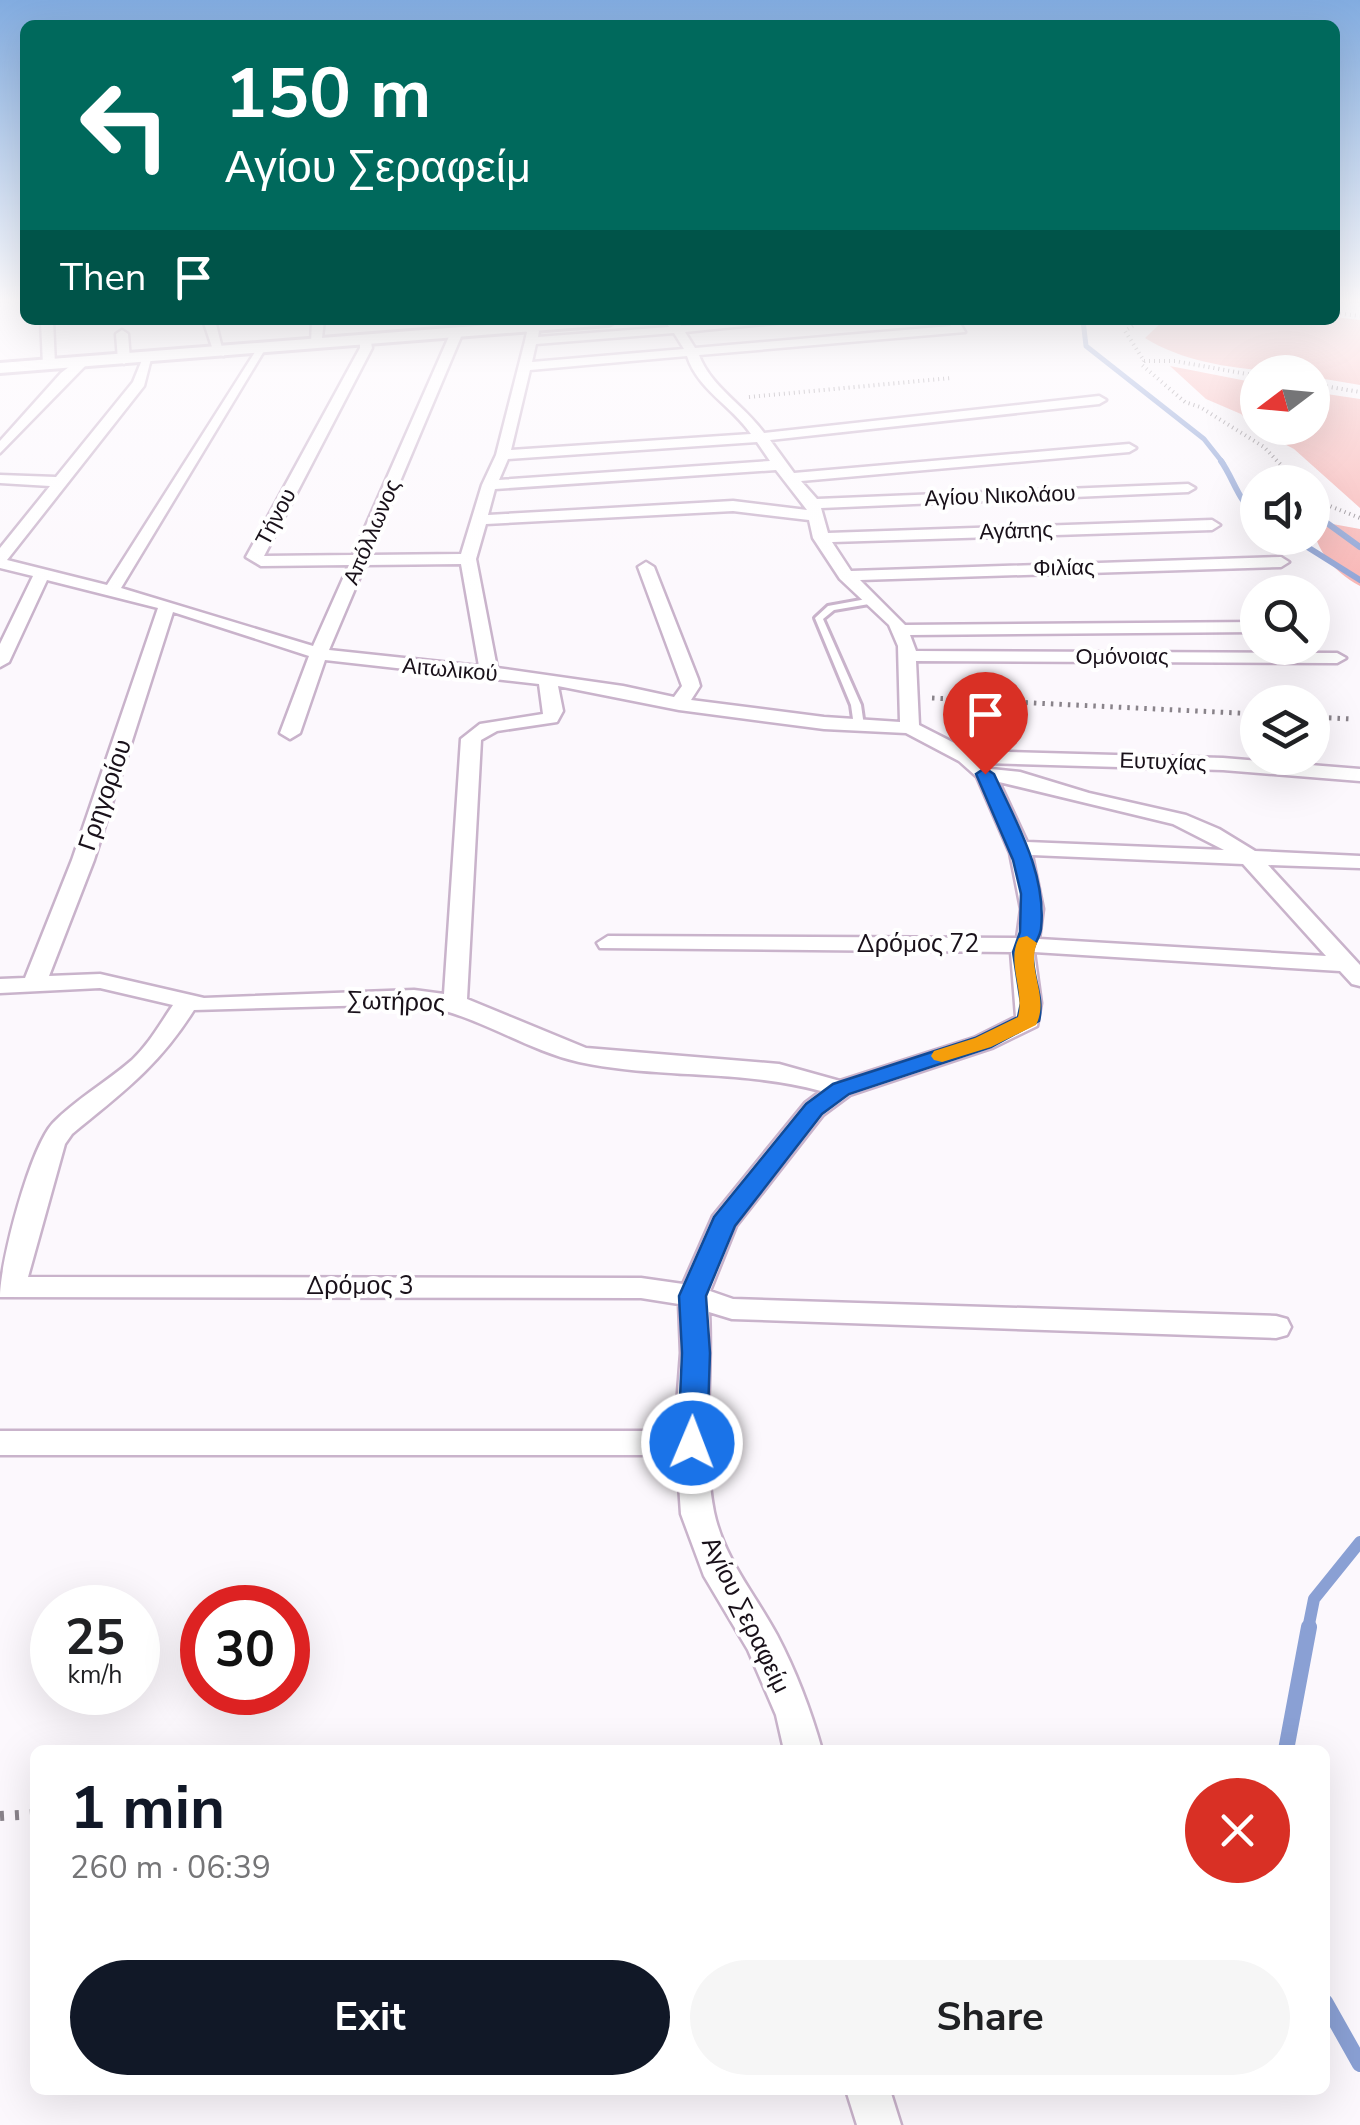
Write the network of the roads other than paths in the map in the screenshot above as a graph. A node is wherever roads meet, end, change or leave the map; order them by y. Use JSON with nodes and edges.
{"nodes":[{"id":1,"x":43,"y":401,"type":"edge"},
{"id":2,"x":125,"y":401,"type":"edge"},
{"id":3,"x":230,"y":401,"type":"edge"},
{"id":4,"x":338,"y":401,"type":"edge"},
{"id":5,"x":428,"y":401,"type":"edge"},
{"id":6,"x":515,"y":401,"type":"edge"},
{"id":7,"x":730,"y":401,"type":"edge"},
{"id":8,"x":1088,"y":401,"type":"edge"},
{"id":9,"x":762,"y":436,"type":"junction"},
{"id":10,"x":1129,"y":448,"type":"dead end"},
{"id":11,"x":0,"y":449,"type":"edge"},
{"id":12,"x":504,"y":455,"type":"junction"},
{"id":13,"x":786,"y":471,"type":"junction"},
{"id":14,"x":0,"y":479,"type":"edge"},
{"id":15,"x":60,"y":482,"type":"junction"},
{"id":16,"x":489,"y":485,"type":"junction"},
{"id":17,"x":1188,"y":488,"type":"dead end"},
{"id":18,"x":814,"y":510,"type":"junction"},
{"id":19,"x":479,"y":520,"type":"junction"},
{"id":20,"x":1212,"y":525,"type":"dead end"},
{"id":21,"x":821,"y":538,"type":"junction"},
{"id":22,"x":468,"y":559,"type":"junction"},
{"id":23,"x":0,"y":560,"type":"edge"},
{"id":24,"x":360,"y":561,"type":"junction"},
{"id":25,"x":1281,"y":562,"type":"dead end"},
{"id":26,"x":646,"y":568,"type":"dead end"},
{"id":27,"x":42,"y":574,"type":"junction"},
{"id":28,"x":846,"y":576,"type":"junction"},
{"id":29,"x":112,"y":590,"type":"junction"},
{"id":30,"x":872,"y":601,"type":"junction"},
{"id":31,"x":167,"y":604,"type":"junction"},
{"id":32,"x":1240,"y":627,"type":"edge"},
{"id":33,"x":899,"y":630,"type":"junction"},
{"id":34,"x":320,"y":654,"type":"junction"},
{"id":35,"x":908,"y":656,"type":"junction"},
{"id":36,"x":1337,"y":658,"type":"dead end"},
{"id":37,"x":0,"y":662,"type":"edge"},
{"id":38,"x":489,"y":674,"type":"junction"},
{"id":39,"x":547,"y":680,"type":"junction"},
{"id":40,"x":679,"y":704,"type":"junction"},
{"id":41,"x":858,"y":726,"type":"junction"},
{"id":42,"x":910,"y":728,"type":"junction"},
{"id":43,"x":290,"y":732,"type":"dead end"},
{"id":44,"x":976,"y":765,"type":"junction"},
{"id":45,"x":1360,"y":775,"type":"edge"},
{"id":46,"x":1016,"y":848,"type":"junction"},
{"id":47,"x":1248,"y":856,"type":"junction"},
{"id":48,"x":1360,"y":862,"type":"edge"},
{"id":49,"x":608,"y":942,"type":"dead end"},
{"id":50,"x":1026,"y":945,"type":"junction"},
{"id":51,"x":1354,"y":972,"type":"edge"},
{"id":52,"x":35,"y":983,"type":"junction"},
{"id":53,"x":0,"y":986,"type":"edge"},
{"id":54,"x":187,"y":1001,"type":"junction"},
{"id":55,"x":456,"y":1004,"type":"junction"},
{"id":56,"x":841,"y":1089,"type":"junction"},
{"id":57,"x":5,"y":1287,"type":"edge"},
{"id":58,"x":705,"y":1301,"type":"junction"},
{"id":59,"x":1276,"y":1327,"type":"dead end"},
{"id":60,"x":0,"y":1443,"type":"edge"},
{"id":61,"x":692,"y":1443,"type":"junction"},
{"id":62,"x":802,"y":1745,"type":"edge"},
{"id":63,"x":870,"y":2095,"type":"edge"},
{"id":64,"x":879,"y":2125,"type":"edge"}],
"edges":[{"from":1,"to":11,"type":"street"},
{"from":2,"to":15,"type":"street"},
{"from":3,"to":29,"type":"street"},
{"from":4,"to":24,"type":"street","name":"Τήνου"},
{"from":5,"to":24,"type":"street","name":"Απόλλωνος"},
{"from":6,"to":12,"type":"street"},
{"from":7,"to":9,"type":"street"},
{"from":8,"to":9,"type":"street"},
{"from":9,"to":12,"type":"street"},
{"from":9,"to":13,"type":"street"},
{"from":10,"to":13,"type":"street"},
{"from":12,"to":16,"type":"street"},
{"from":13,"to":16,"type":"street"},
{"from":13,"to":18,"type":"street"},
{"from":14,"to":15,"type":"street"},
{"from":15,"to":23,"type":"street"},
{"from":16,"to":19,"type":"street"},
{"from":17,"to":18,"type":"street","name":"Αγίου Νικολάου"},
{"from":18,"to":19,"type":"street","name":"Αγίου Νικολάου"},
{"from":18,"to":21,"type":"street"},
{"from":19,"to":22,"type":"street"},
{"from":20,"to":21,"type":"street","name":"Αγάπης"},
{"from":21,"to":28,"type":"street"},
{"from":22,"to":24,"type":"street","name":"Τήνου"},
{"from":22,"to":38,"type":"street"},
{"from":23,"to":27,"type":"street","name":"Αιτωλικού"},
{"from":24,"to":34,"type":"street","name":"Απόλλωνος"},
{"from":25,"to":28,"type":"street","name":"Φιλίας"},
{"from":26,"to":40,"type":"street"},
{"from":27,"to":29,"type":"street","name":"Αιτωλικού"},
{"from":27,"to":37,"type":"street"},
{"from":28,"to":30,"type":"street"},
{"from":29,"to":31,"type":"street","name":"Αιτωλικού"},
{"from":30,"to":33,"type":"street"},
{"from":30,"to":41,"type":"lane"},
{"from":31,"to":34,"type":"street","name":"Αιτωλικού"},
{"from":31,"to":52,"type":"street","name":"Γρηγορίου"},
{"from":32,"to":33,"type":"street"},
{"from":33,"to":35,"type":"street"},
{"from":34,"to":38,"type":"street","name":"Αιτωλικού"},
{"from":34,"to":43,"type":"street","name":"Απόλλωνος"},
{"from":35,"to":36,"type":"street","name":"Ομόνοιας"},
{"from":35,"to":42,"type":"street"},
{"from":38,"to":39,"type":"street","name":"Αιτωλικού"},
{"from":39,"to":40,"type":"street","name":"Αιτωλικού"},
{"from":39,"to":55,"type":"street"},
{"from":40,"to":41,"type":"street","name":"Αιτωλικού"},
{"from":41,"to":42,"type":"street","name":"Αιτωλικού"},
{"from":42,"to":44,"type":"street"},
{"from":44,"to":45,"type":"street","name":"Ευτυχίας"},
{"from":44,"to":46,"type":"street","name":"Αγίου Σεραφείμ"},
{"from":44,"to":47,"type":"street"},
{"from":46,"to":47,"type":"street"},
{"from":46,"to":50,"type":"street","name":"Αγίου Σεραφείμ"},
{"from":47,"to":48,"type":"street"},
{"from":47,"to":51,"type":"street"},
{"from":49,"to":50,"type":"street","name":"Δρόμος 72"},
{"from":50,"to":51,"type":"street","name":"Δρόμος 72"},
{"from":50,"to":56,"type":"street","name":"Αγίου Σεραφείμ"},
{"from":52,"to":53,"type":"street","name":"Σωτήρος"},
{"from":52,"to":54,"type":"street","name":"Σωτήρος"},
{"from":54,"to":55,"type":"street","name":"Σωτήρος"},
{"from":54,"to":57,"type":"street"},
{"from":55,"to":56,"type":"street","name":"Σωτήρος"},
{"from":56,"to":58,"type":"street","name":"Αγίου Σεραφείμ"},
{"from":57,"to":58,"type":"street","name":"Δρόμος 3"},
{"from":58,"to":59,"type":"street","name":"Δρόμος 3"},
{"from":58,"to":61,"type":"street","name":"Αγίου Σεραφείμ"},
{"from":60,"to":61,"type":"street"},
{"from":61,"to":62,"type":"street","name":"Αγίου Σεραφείμ"},
{"from":63,"to":64,"type":"street"}]}
